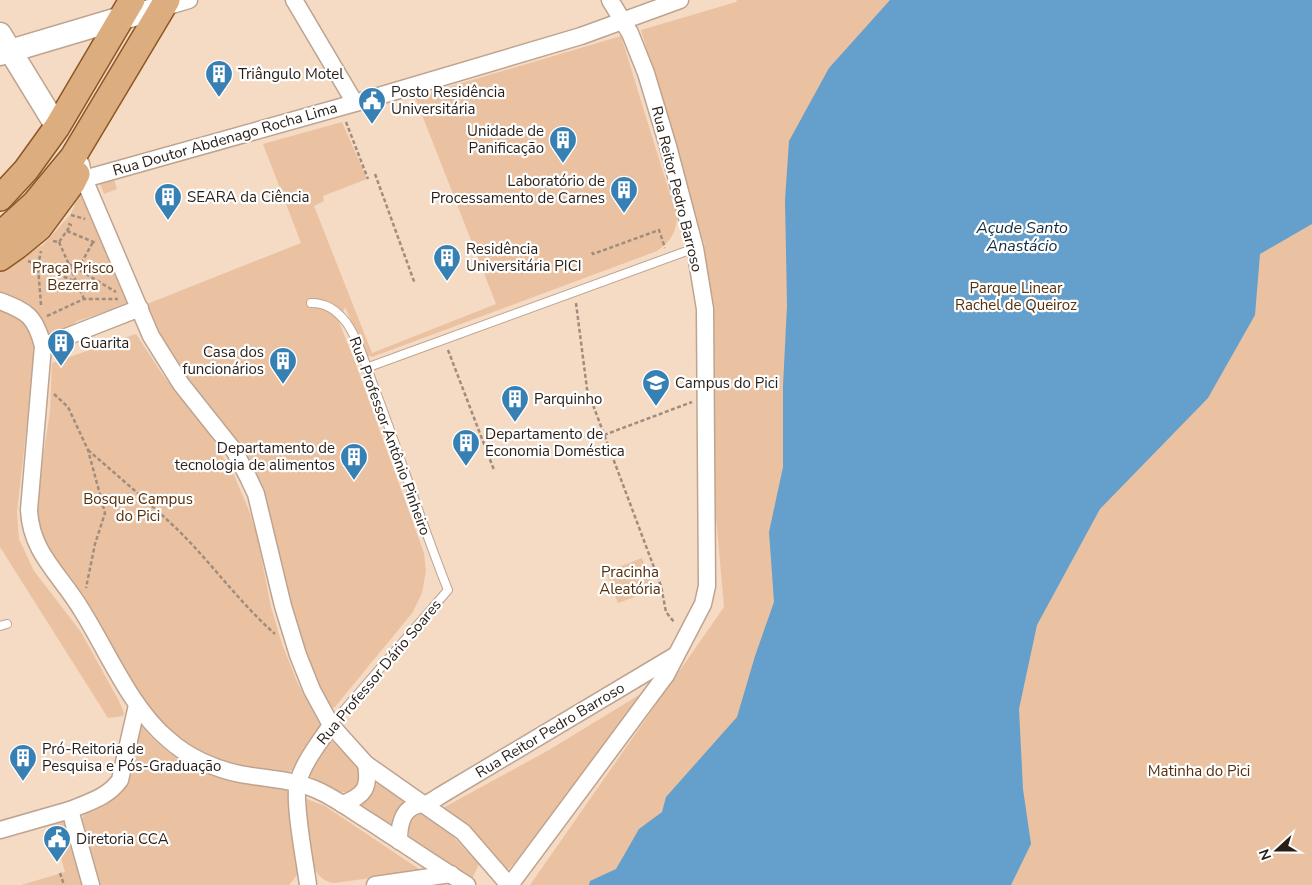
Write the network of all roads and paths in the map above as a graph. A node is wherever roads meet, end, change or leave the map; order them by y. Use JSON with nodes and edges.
{"nodes":[{"id":1,"x":188,"y":0,"type":"edge"},
{"id":2,"x":294,"y":0,"type":"edge"},
{"id":3,"x":610,"y":0,"type":"edge"},
{"id":4,"x":680,"y":0,"type":"edge"},
{"id":5,"x":165,"y":4,"type":"edge"},
{"id":6,"x":127,"y":9,"type":"edge"},
{"id":7,"x":623,"y":21,"type":"junction"},
{"id":8,"x":3,"y":46,"type":"edge"},
{"id":9,"x":347,"y":105,"type":"junction"},
{"id":10,"x":57,"y":127,"type":"junction"},
{"id":11,"x":80,"y":167,"type":"junction"},
{"id":12,"x":26,"y":170,"type":"junction"},
{"id":13,"x":376,"y":174,"type":"dead end"},
{"id":14,"x":368,"y":179,"type":"dead end"},
{"id":15,"x":0,"y":188,"type":"edge"},
{"id":16,"x":0,"y":198,"type":"edge"},
{"id":17,"x":64,"y":220,"type":"dead end"},
{"id":18,"x":67,"y":231,"type":"junction"},
{"id":19,"x":0,"y":235,"type":"edge"},
{"id":20,"x":48,"y":239,"type":"dead end"},
{"id":21,"x":59,"y":242,"type":"junction"},
{"id":22,"x":93,"y":242,"type":"junction"},
{"id":23,"x":43,"y":245,"type":"dead end"},
{"id":24,"x":100,"y":245,"type":"dead end"},
{"id":25,"x":665,"y":248,"type":"dead end"},
{"id":26,"x":695,"y":248,"type":"junction"},
{"id":27,"x":592,"y":252,"type":"dead end"},
{"id":28,"x":0,"y":258,"type":"edge"},
{"id":29,"x":26,"y":260,"type":"dead end"},
{"id":30,"x":68,"y":264,"type":"junction"},
{"id":31,"x":38,"y":266,"type":"junction"},
{"id":32,"x":78,"y":270,"type":"junction"},
{"id":33,"x":76,"y":282,"type":"junction"},
{"id":34,"x":415,"y":284,"type":"dead end"},
{"id":35,"x":575,"y":292,"type":"junction"},
{"id":36,"x":120,"y":294,"type":"dead end"},
{"id":37,"x":84,"y":299,"type":"junction"},
{"id":38,"x":119,"y":299,"type":"dead end"},
{"id":39,"x":0,"y":301,"type":"edge"},
{"id":40,"x":311,"y":303,"type":"dead end"},
{"id":41,"x":140,"y":308,"type":"junction"},
{"id":42,"x":41,"y":310,"type":"dead end"},
{"id":43,"x":41,"y":319,"type":"dead end"},
{"id":44,"x":443,"y":340,"type":"junction"},
{"id":45,"x":43,"y":346,"type":"junction"},
{"id":46,"x":366,"y":368,"type":"junction"},
{"id":47,"x":41,"y":381,"type":"junction"},
{"id":48,"x":695,"y":401,"type":"dead end"},
{"id":49,"x":604,"y":435,"type":"junction"},
{"id":50,"x":88,"y":450,"type":"junction"},
{"id":51,"x":494,"y":470,"type":"dead end"},
{"id":52,"x":448,"y":590,"type":"joint"},
{"id":53,"x":82,"y":609,"type":"junction"},
{"id":54,"x":674,"y":622,"type":"dead end"},
{"id":55,"x":298,"y":655,"type":"junction"},
{"id":56,"x":676,"y":655,"type":"junction"},
{"id":57,"x":137,"y":705,"type":"junction"},
{"id":58,"x":331,"y":725,"type":"junction"},
{"id":59,"x":366,"y":764,"type":"junction"},
{"id":60,"x":298,"y":783,"type":"junction"},
{"id":61,"x":342,"y":804,"type":"junction"},
{"id":62,"x":425,"y":804,"type":"junction"},
{"id":63,"x":70,"y":810,"type":"junction"},
{"id":64,"x":0,"y":830,"type":"edge"},
{"id":65,"x":399,"y":841,"type":"junction"},
{"id":66,"x":60,"y":874,"type":"dead end"},
{"id":67,"x":451,"y":874,"type":"junction"},
{"id":68,"x":64,"y":885,"type":"edge"},
{"id":69,"x":91,"y":885,"type":"edge"},
{"id":70,"x":308,"y":885,"type":"edge"},
{"id":71,"x":375,"y":885,"type":"edge"},
{"id":72,"x":468,"y":885,"type":"edge"},
{"id":73,"x":509,"y":885,"type":"edge"}],
"edges":[{"from":1,"to":5,"type":"street"},
{"from":2,"to":9,"type":"street"},
{"from":3,"to":7,"type":"street","name":"Rua Reitor Pedro Barroso"},
{"from":4,"to":7,"type":"street","name":"Rua Doutor Abdenago Rocha Lima"},
{"from":5,"to":6,"type":"street"},
{"from":5,"to":11,"type":"main road"},
{"from":6,"to":8,"type":"street"},
{"from":6,"to":10,"type":"main road"},
{"from":7,"to":9,"type":"street","name":"Rua Doutor Abdenago Rocha Lima"},
{"from":7,"to":26,"type":"street","name":"Rua Reitor Pedro Barroso"},
{"from":8,"to":10,"type":"street"},
{"from":9,"to":11,"type":"street","name":"Rua Doutor Abdenago Rocha Lima"},
{"from":9,"to":14,"type":"path"},
{"from":10,"to":12,"type":"main road"},
{"from":11,"to":19,"type":"main road"},
{"from":11,"to":28,"type":"main road"},
{"from":11,"to":41,"type":"street"},
{"from":12,"to":15,"type":"main road"},
{"from":12,"to":16,"type":"main road"},
{"from":13,"to":34,"type":"path"},
{"from":17,"to":18,"type":"path"},
{"from":18,"to":21,"type":"path"},
{"from":18,"to":22,"type":"path"},
{"from":20,"to":21,"type":"path"},
{"from":21,"to":30,"type":"path"},
{"from":22,"to":24,"type":"path"},
{"from":22,"to":32,"type":"path"},
{"from":23,"to":31,"type":"path"},
{"from":25,"to":27,"type":"path"},
{"from":26,"to":35,"type":"lane"},
{"from":26,"to":56,"type":"street","name":"Rua Reitor Pedro Barroso"},
{"from":29,"to":31,"type":"path"},
{"from":30,"to":32,"type":"path"},
{"from":30,"to":33,"type":"path"},
{"from":31,"to":33,"type":"path"},
{"from":31,"to":42,"type":"path"},
{"from":32,"to":36,"type":"path"},
{"from":33,"to":37,"type":"path"},
{"from":35,"to":44,"type":"lane"},
{"from":35,"to":49,"type":"path"},
{"from":37,"to":38,"type":"path"},
{"from":37,"to":43,"type":"path"},
{"from":39,"to":45,"type":"street"},
{"from":40,"to":46,"type":"lane","name":"Rua Professor Antônio Pinheiro"},
{"from":41,"to":45,"type":"street"},
{"from":41,"to":55,"type":"street"},
{"from":44,"to":46,"type":"lane"},
{"from":44,"to":51,"type":"path"},
{"from":45,"to":47,"type":"street"},
{"from":46,"to":52,"type":"lane","name":"Rua Professor Antônio Pinheiro"},
{"from":47,"to":50,"type":"path"},
{"from":47,"to":53,"type":"street"},
{"from":48,"to":49,"type":"path"},
{"from":49,"to":54,"type":"path"},
{"from":50,"to":53,"type":"path"},
{"from":50,"to":55,"type":"path"},
{"from":52,"to":58,"type":"lane","name":"Rua Professor Dário Soares"},
{"from":53,"to":57,"type":"street"},
{"from":55,"to":58,"type":"street"},
{"from":56,"to":62,"type":"street","name":"Rua Reitor Pedro Barroso"},
{"from":56,"to":73,"type":"street","name":"Rua Reitor Pedro Barroso"},
{"from":57,"to":60,"type":"street"},
{"from":57,"to":63,"type":"street"},
{"from":58,"to":59,"type":"street"},
{"from":58,"to":60,"type":"street","name":"Rua Professor Dário Soares"},
{"from":59,"to":61,"type":"street"},
{"from":59,"to":62,"type":"street"},
{"from":60,"to":61,"type":"street"},
{"from":60,"to":70,"type":"street"},
{"from":61,"to":65,"type":"street"},
{"from":62,"to":65,"type":"street","name":"Rua Reitor Pedro Barroso"},
{"from":62,"to":73,"type":"street"},
{"from":63,"to":64,"type":"street"},
{"from":63,"to":69,"type":"street"},
{"from":65,"to":67,"type":"street"},
{"from":66,"to":68,"type":"path"},
{"from":67,"to":71,"type":"street"},
{"from":67,"to":72,"type":"street"}]}
